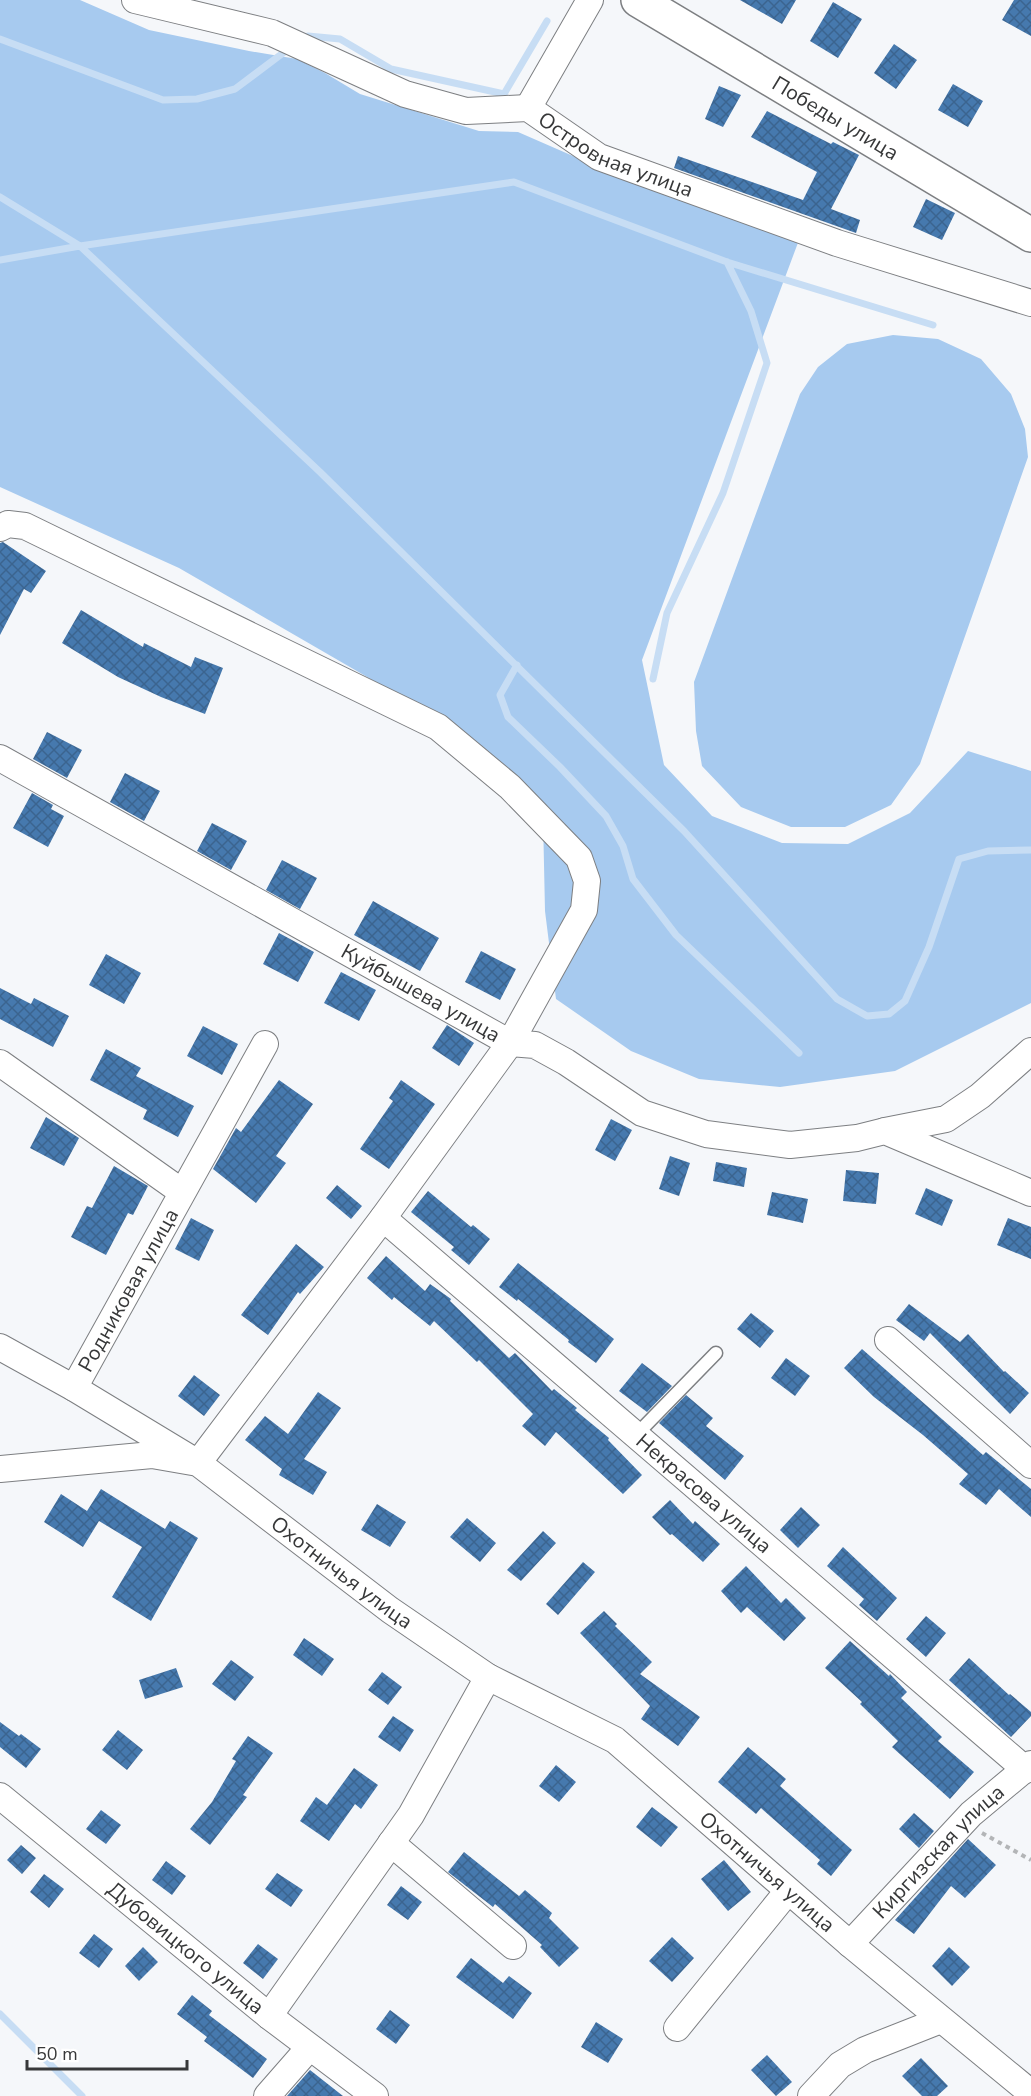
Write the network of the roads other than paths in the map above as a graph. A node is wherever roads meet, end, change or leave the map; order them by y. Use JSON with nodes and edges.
{"nodes":[{"id":1,"x":135,"y":0,"type":"edge"},
{"id":2,"x":590,"y":0,"type":"edge"},
{"id":3,"x":638,"y":0,"type":"edge"},
{"id":4,"x":528,"y":108,"type":"junction"},
{"id":5,"x":1031,"y":235,"type":"edge"},
{"id":6,"x":1031,"y":303,"type":"edge"},
{"id":7,"x":0,"y":528,"type":"edge"},
{"id":8,"x":0,"y":758,"type":"edge"},
{"id":9,"x":510,"y":1043,"type":"junction"},
{"id":10,"x":265,"y":1044,"type":"dead end"},
{"id":11,"x":1031,"y":1052,"type":"edge"},
{"id":12,"x":0,"y":1063,"type":"edge"},
{"id":13,"x":885,"y":1131,"type":"junction"},
{"id":14,"x":182,"y":1192,"type":"junction"},
{"id":15,"x":1031,"y":1193,"type":"edge"},
{"id":16,"x":383,"y":1218,"type":"junction"},
{"id":17,"x":888,"y":1340,"type":"dead end"},
{"id":18,"x":0,"y":1347,"type":"edge"},
{"id":19,"x":716,"y":1353,"type":"dead end"},
{"id":20,"x":74,"y":1388,"type":"junction"},
{"id":21,"x":636,"y":1435,"type":"junction"},
{"id":22,"x":198,"y":1463,"type":"junction"},
{"id":23,"x":1031,"y":1464,"type":"edge"},
{"id":24,"x":0,"y":1469,"type":"edge"},
{"id":25,"x":488,"y":1677,"type":"junction"},
{"id":26,"x":1028,"y":1767,"type":"edge"},
{"id":27,"x":0,"y":1796,"type":"edge"},
{"id":28,"x":391,"y":1843,"type":"junction"},
{"id":29,"x":788,"y":1891,"type":"junction"},
{"id":30,"x":850,"y":1944,"type":"junction"},
{"id":31,"x":513,"y":1946,"type":"dead end"},
{"id":32,"x":269,"y":2016,"type":"junction"},
{"id":33,"x":941,"y":2020,"type":"junction"},
{"id":34,"x":677,"y":2028,"type":"dead end"},
{"id":35,"x":309,"y":2048,"type":"junction"},
{"id":36,"x":1031,"y":2093,"type":"edge"},
{"id":37,"x":267,"y":2096,"type":"edge"},
{"id":38,"x":375,"y":2096,"type":"edge"},
{"id":39,"x":811,"y":2096,"type":"edge"}],
"edges":[{"from":1,"to":4,"type":"street","name":"Островная улица"},
{"from":2,"to":4,"type":"street"},
{"from":3,"to":5,"type":"street","name":"Победы улица"},
{"from":4,"to":6,"type":"street","name":"Островная улица"},
{"from":7,"to":9,"type":"street"},
{"from":8,"to":9,"type":"street","name":"Куйбышева улица"},
{"from":9,"to":13,"type":"street","name":"Куйбышева улица"},
{"from":9,"to":16,"type":"street"},
{"from":10,"to":14,"type":"street","name":"Родниковая улица"},
{"from":11,"to":13,"type":"street"},
{"from":12,"to":14,"type":"street","name":"Родниковая улица"},
{"from":13,"to":15,"type":"street"},
{"from":14,"to":20,"type":"street","name":"Родниковая улица"},
{"from":16,"to":21,"type":"street","name":"Некрасова улица"},
{"from":16,"to":22,"type":"street"},
{"from":17,"to":23,"type":"street"},
{"from":18,"to":20,"type":"street","name":"Охотничья улица"},
{"from":19,"to":21,"type":"lane"},
{"from":20,"to":22,"type":"street","name":"Охотничья улица"},
{"from":21,"to":26,"type":"street","name":"Некрасова улица"},
{"from":22,"to":24,"type":"street","name":"Охотничья улица"},
{"from":22,"to":25,"type":"street","name":"Охотничья улица"},
{"from":25,"to":28,"type":"street"},
{"from":25,"to":29,"type":"street","name":"Охотничья улица"},
{"from":26,"to":30,"type":"street","name":"Киргизская улица"},
{"from":27,"to":32,"type":"street","name":"Дубовицкого улица"},
{"from":28,"to":31,"type":"street"},
{"from":28,"to":32,"type":"street"},
{"from":29,"to":30,"type":"street","name":"Охотничья улица"},
{"from":29,"to":34,"type":"street"},
{"from":30,"to":33,"type":"street","name":"Охотничья улица"},
{"from":32,"to":35,"type":"street","name":"Дубовицкого улица"},
{"from":33,"to":36,"type":"street","name":"Охотничья улица"},
{"from":33,"to":39,"type":"street"},
{"from":35,"to":37,"type":"street"},
{"from":35,"to":38,"type":"street","name":"Дубовицкого улица"}]}
